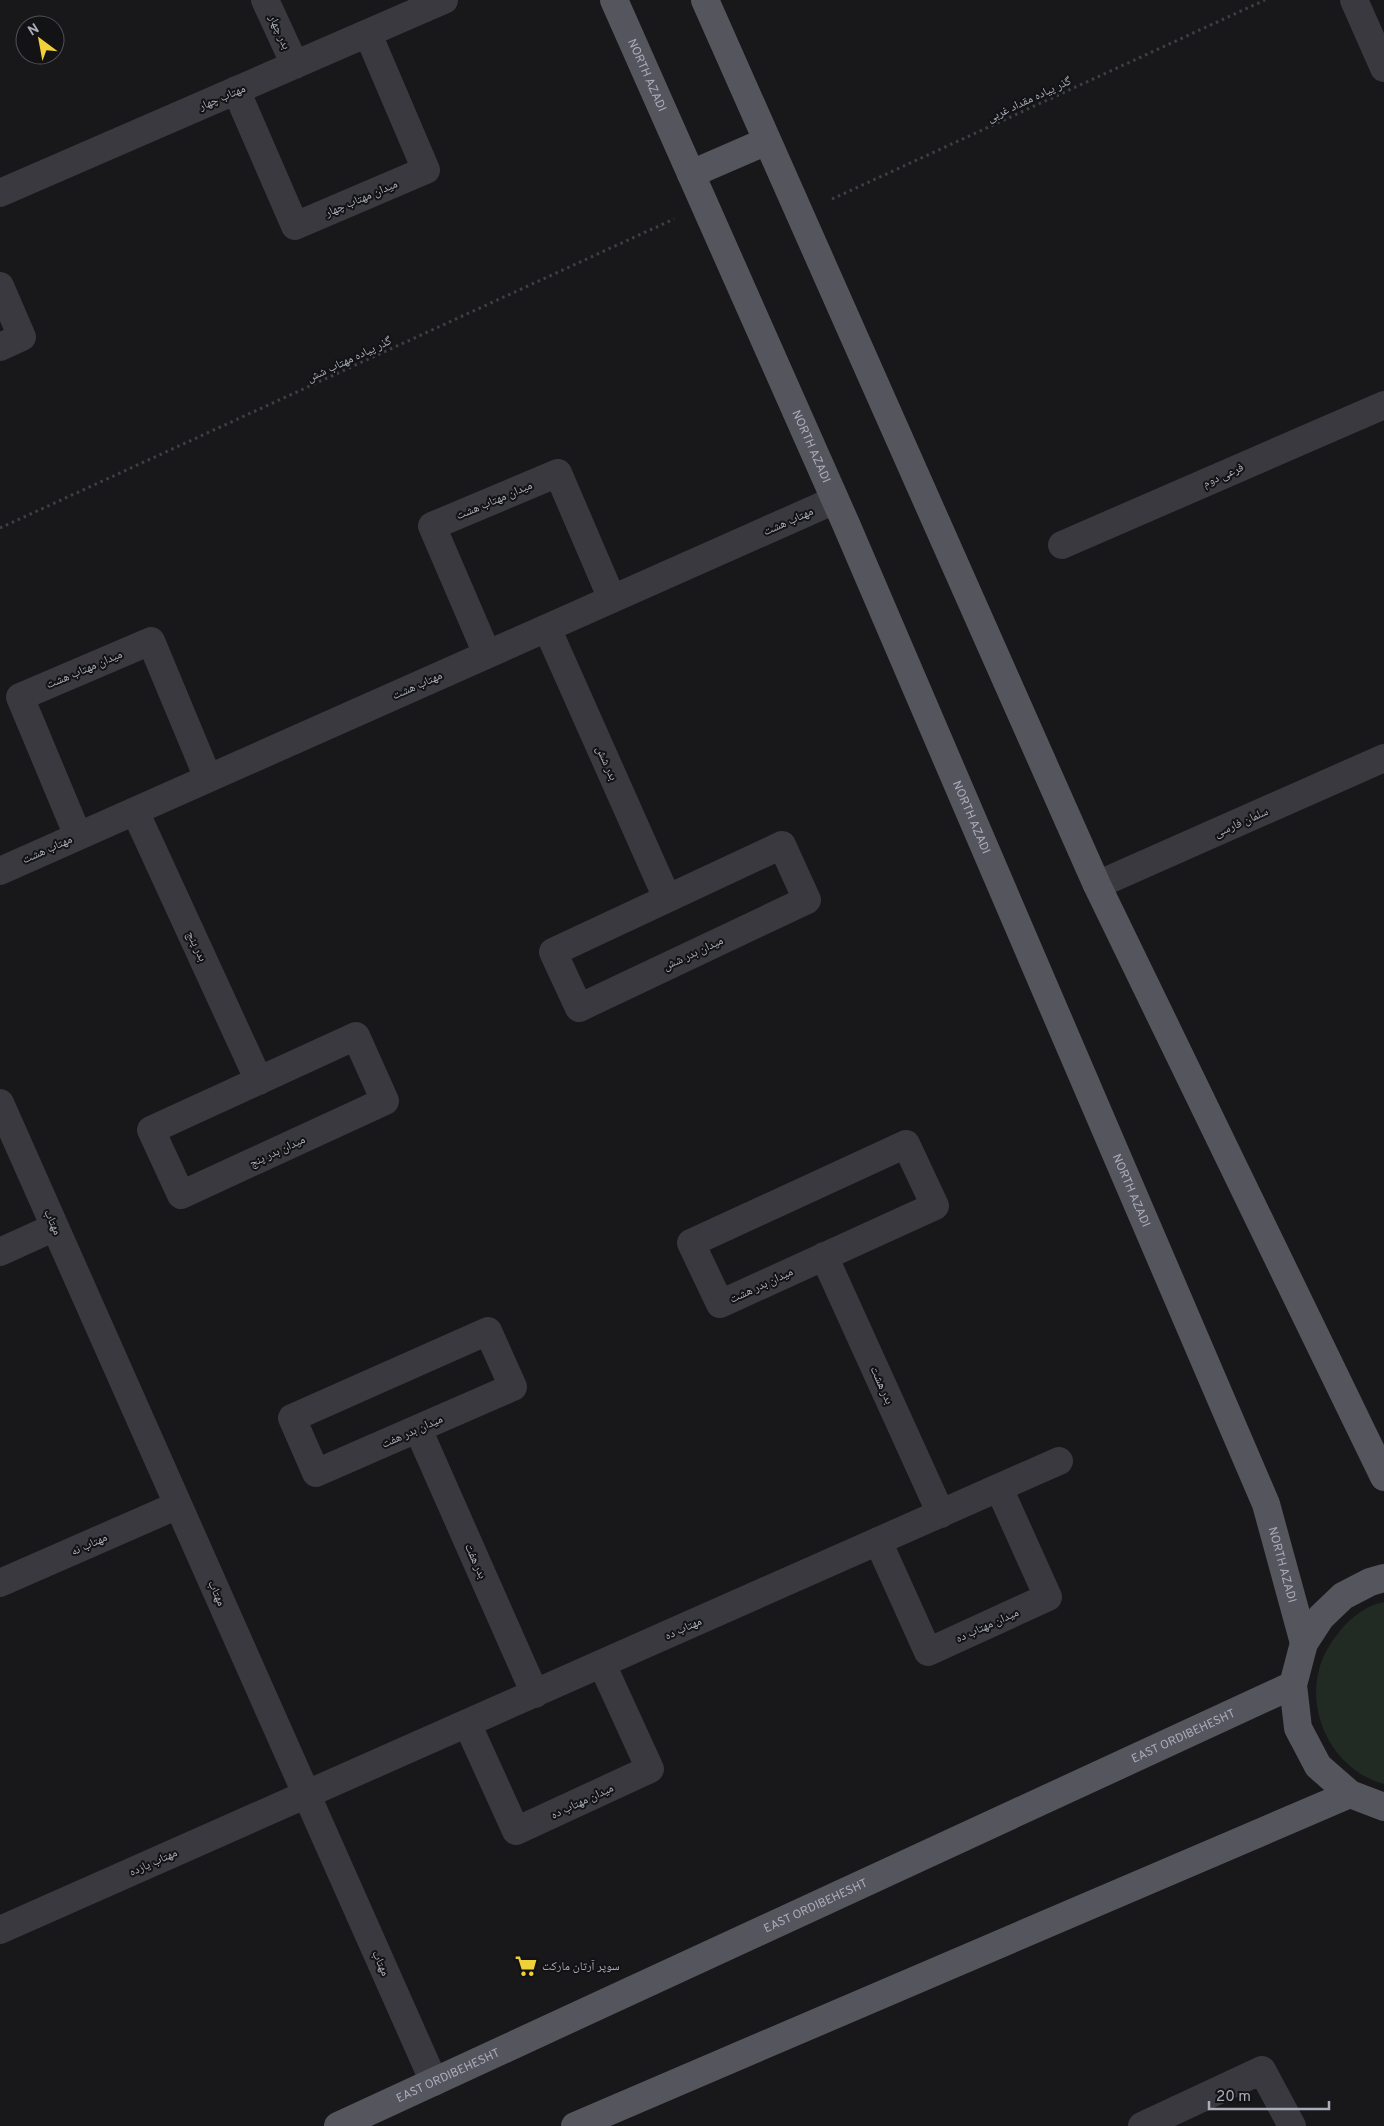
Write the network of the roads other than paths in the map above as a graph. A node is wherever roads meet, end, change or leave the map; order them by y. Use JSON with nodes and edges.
{"nodes":[{"id":1,"x":266,"y":0,"type":"edge"},
{"id":2,"x":444,"y":0,"type":"edge"},
{"id":3,"x":614,"y":0,"type":"edge"},
{"id":4,"x":705,"y":0,"type":"edge"},
{"id":5,"x":1354,"y":0,"type":"edge"},
{"id":6,"x":368,"y":34,"type":"junction"},
{"id":7,"x":295,"y":65,"type":"junction"},
{"id":8,"x":1384,"y":68,"type":"edge"},
{"id":9,"x":236,"y":90,"type":"junction"},
{"id":10,"x":767,"y":141,"type":"junction"},
{"id":11,"x":691,"y":174,"type":"junction"},
{"id":12,"x":0,"y":193,"type":"edge"},
{"id":13,"x":0,"y":286,"type":"edge"},
{"id":14,"x":0,"y":347,"type":"edge"},
{"id":15,"x":1384,"y":405,"type":"edge"},
{"id":16,"x":835,"y":500,"type":"junction"},
{"id":17,"x":1062,"y":545,"type":"dead end"},
{"id":18,"x":612,"y":599,"type":"junction"},
{"id":19,"x":547,"y":628,"type":"junction"},
{"id":20,"x":487,"y":654,"type":"junction"},
{"id":21,"x":1384,"y":758,"type":"edge"},
{"id":22,"x":208,"y":778,"type":"junction"},
{"id":23,"x":135,"y":811,"type":"junction"},
{"id":24,"x":78,"y":836,"type":"junction"},
{"id":25,"x":0,"y":870,"type":"edge"},
{"id":26,"x":1097,"y":885,"type":"junction"},
{"id":27,"x":667,"y":898,"type":"junction"},
{"id":28,"x":259,"y":1081,"type":"junction"},
{"id":29,"x":0,"y":1103,"type":"edge"},
{"id":30,"x":55,"y":1227,"type":"junction"},
{"id":31,"x":0,"y":1252,"type":"edge"},
{"id":32,"x":824,"y":1256,"type":"junction"},
{"id":33,"x":418,"y":1429,"type":"junction"},
{"id":34,"x":1059,"y":1461,"type":"dead end"},
{"id":35,"x":1384,"y":1477,"type":"edge"},
{"id":36,"x":999,"y":1488,"type":"junction"},
{"id":37,"x":178,"y":1505,"type":"junction"},
{"id":38,"x":941,"y":1514,"type":"junction"},
{"id":39,"x":878,"y":1541,"type":"junction"},
{"id":40,"x":1384,"y":1578,"type":"edge"},
{"id":41,"x":0,"y":1583,"type":"edge"},
{"id":42,"x":1304,"y":1643,"type":"junction"},
{"id":43,"x":602,"y":1664,"type":"junction"},
{"id":44,"x":1293,"y":1685,"type":"junction"},
{"id":45,"x":535,"y":1694,"type":"junction"},
{"id":46,"x":467,"y":1723,"type":"junction"},
{"id":47,"x":306,"y":1794,"type":"junction"},
{"id":48,"x":1350,"y":1794,"type":"junction"},
{"id":49,"x":1384,"y":1807,"type":"edge"},
{"id":50,"x":0,"y":1930,"type":"edge"},
{"id":51,"x":434,"y":2082,"type":"junction"},
{"id":52,"x":338,"y":2126,"type":"edge"},
{"id":53,"x":575,"y":2126,"type":"edge"},
{"id":54,"x":1142,"y":2126,"type":"edge"},
{"id":55,"x":1292,"y":2126,"type":"edge"}],
"edges":[{"from":1,"to":7,"type":"street","name":"بدر چهار"},
{"from":2,"to":6,"type":"street","name":"مهتاب چهار"},
{"from":3,"to":11,"type":"main road","name":"NORTH AZADI"},
{"from":4,"to":10,"type":"main road"},
{"from":5,"to":8,"type":"street"},
{"from":6,"to":7,"type":"street","name":"مهتاب چهار"},
{"from":6,"to":9,"type":"street","name":"میدان مهتاب چهار"},
{"from":7,"to":9,"type":"street","name":"مهتاب چهار"},
{"from":9,"to":12,"type":"street","name":"مهتاب چهار"},
{"from":10,"to":11,"type":"main road"},
{"from":10,"to":26,"type":"main road"},
{"from":11,"to":16,"type":"main road","name":"NORTH AZADI"},
{"from":13,"to":14,"type":"street"},
{"from":15,"to":17,"type":"street","name":"فرعی دوم"},
{"from":16,"to":18,"type":"street","name":"مهتاب هشت"},
{"from":16,"to":42,"type":"main road","name":"NORTH AZADI"},
{"from":18,"to":19,"type":"street","name":"مهتاب هشت"},
{"from":18,"to":20,"type":"street","name":"میدان مهتاب هشت"},
{"from":19,"to":20,"type":"street","name":"مهتاب هشت"},
{"from":19,"to":27,"type":"street","name":"بدر شش"},
{"from":20,"to":22,"type":"street","name":"مهتاب هشت"},
{"from":21,"to":26,"type":"street","name":"سلمان فارسی"},
{"from":22,"to":23,"type":"street","name":"مهتاب هشت"},
{"from":22,"to":24,"type":"street","name":"میدان مهتاب هشت"},
{"from":23,"to":24,"type":"street","name":"مهتاب هشت"},
{"from":23,"to":28,"type":"street","name":"بدر پنج"},
{"from":24,"to":25,"type":"street","name":"مهتاب هشت"},
{"from":26,"to":35,"type":"main road"},
{"from":27,"to":27,"type":"street","name":"میدان بدر شش"},
{"from":28,"to":28,"type":"street","name":"میدان بدر پنج"},
{"from":29,"to":30,"type":"street","name":"مهتاب"},
{"from":30,"to":31,"type":"street"},
{"from":30,"to":37,"type":"street","name":"مهتاب"},
{"from":32,"to":32,"type":"street","name":"میدان بدر هشت"},
{"from":32,"to":38,"type":"street","name":"بدر هشت"},
{"from":33,"to":33,"type":"street","name":"میدان بدر هفت"},
{"from":33,"to":45,"type":"street","name":"بدر هفت"},
{"from":34,"to":36,"type":"street","name":"مهتاب ده"},
{"from":36,"to":38,"type":"street","name":"مهتاب ده"},
{"from":36,"to":39,"type":"street","name":"میدان مهتاب ده"},
{"from":37,"to":41,"type":"street","name":"مهتاب نه"},
{"from":37,"to":47,"type":"street","name":"مهتاب"},
{"from":38,"to":39,"type":"street","name":"مهتاب ده"},
{"from":39,"to":43,"type":"street","name":"مهتاب ده"},
{"from":40,"to":42,"type":"main road"},
{"from":42,"to":44,"type":"main road"},
{"from":43,"to":45,"type":"street","name":"مهتاب ده"},
{"from":43,"to":46,"type":"street","name":"میدان مهتاب ده"},
{"from":44,"to":48,"type":"main road"},
{"from":44,"to":51,"type":"main road","name":"EAST ORDIBEHESHT"},
{"from":45,"to":46,"type":"street","name":"مهتاب ده"},
{"from":46,"to":47,"type":"street","name":"مهتاب ده"},
{"from":47,"to":50,"type":"street","name":"مهتاب یازده"},
{"from":47,"to":51,"type":"street","name":"مهتاب"},
{"from":48,"to":49,"type":"main road"},
{"from":48,"to":53,"type":"main road"},
{"from":51,"to":52,"type":"main road","name":"EAST ORDIBEHESHT"},
{"from":54,"to":55,"type":"street"}]}
